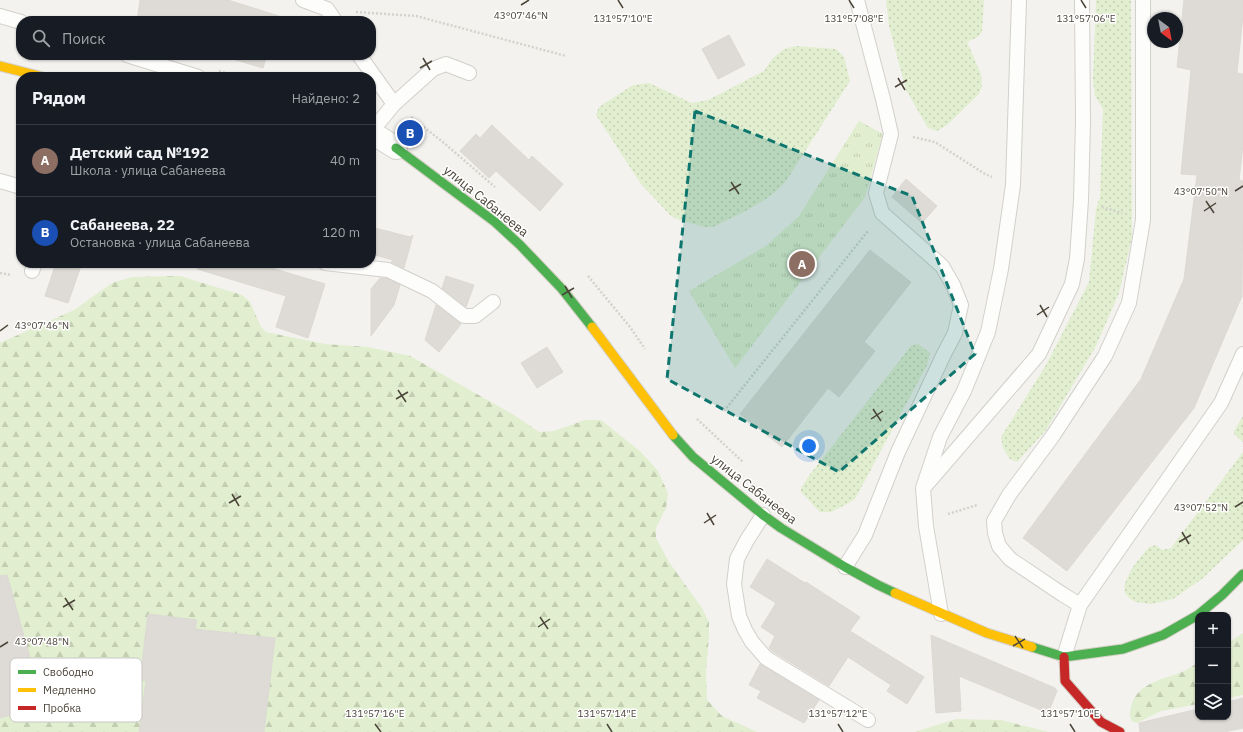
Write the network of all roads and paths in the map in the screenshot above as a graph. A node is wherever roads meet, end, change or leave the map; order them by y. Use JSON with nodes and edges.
{"nodes":[{"id":1,"x":303,"y":0,"type":"edge"},
{"id":2,"x":857,"y":0,"type":"edge"},
{"id":3,"x":1019,"y":0,"type":"edge"},
{"id":4,"x":1082,"y":0,"type":"edge"},
{"id":5,"x":1143,"y":0,"type":"edge"},
{"id":6,"x":327,"y":9,"type":"junction"},
{"id":7,"x":0,"y":16,"type":"edge"},
{"id":8,"x":332,"y":16,"type":"edge"},
{"id":9,"x":16,"y":21,"type":"edge"},
{"id":10,"x":566,"y":56,"type":"dead end"},
{"id":11,"x":143,"y":60,"type":"edge"},
{"id":12,"x":363,"y":60,"type":"edge"},
{"id":13,"x":0,"y":66,"type":"edge"},
{"id":14,"x":23,"y":72,"type":"edge"},
{"id":15,"x":182,"y":72,"type":"edge"},
{"id":16,"x":371,"y":72,"type":"edge"},
{"id":17,"x":469,"y":73,"type":"dead end"},
{"id":18,"x":376,"y":79,"type":"edge"},
{"id":19,"x":394,"y":104,"type":"junction"},
{"id":20,"x":376,"y":126,"type":"edge"},
{"id":21,"x":890,"y":134,"type":"junction"},
{"id":22,"x":376,"y":135,"type":"edge"},
{"id":23,"x":396,"y":148,"type":"joint"},
{"id":24,"x":0,"y":181,"type":"edge"},
{"id":25,"x":1013,"y":185,"type":"junction"},
{"id":26,"x":16,"y":186,"type":"edge"},
{"id":27,"x":1081,"y":200,"type":"junction"},
{"id":28,"x":882,"y":213,"type":"junction"},
{"id":29,"x":1143,"y":220,"type":"junction"},
{"id":30,"x":370,"y":268,"type":"edge"},
{"id":31,"x":493,"y":302,"type":"dead end"},
{"id":32,"x":1243,"y":354,"type":"edge"},
{"id":33,"x":724,"y":411,"type":"dead end"},
{"id":34,"x":923,"y":488,"type":"junction"},
{"id":35,"x":1009,"y":495,"type":"junction"},
{"id":36,"x":764,"y":515,"type":"junction"},
{"id":37,"x":926,"y":526,"type":"junction"},
{"id":38,"x":845,"y":567,"type":"junction"},
{"id":39,"x":1243,"y":574,"type":"edge"},
{"id":40,"x":1080,"y":605,"type":"junction"},
{"id":41,"x":941,"y":614,"type":"junction"},
{"id":42,"x":1064,"y":657,"type":"junction"},
{"id":43,"x":868,"y":720,"type":"dead end"},
{"id":44,"x":1120,"y":732,"type":"edge"}],
"edges":[{"from":1,"to":6,"type":"lane"},
{"from":2,"to":21,"type":"lane"},
{"from":3,"to":25,"type":"lane"},
{"from":4,"to":27,"type":"lane"},
{"from":5,"to":29,"type":"lane"},
{"from":6,"to":8,"type":"lane"},
{"from":6,"to":10,"type":"path"},
{"from":7,"to":9,"type":"lane"},
{"from":11,"to":15,"type":"lane"},
{"from":12,"to":16,"type":"lane"},
{"from":13,"to":14,"type":"street"},
{"from":17,"to":19,"type":"lane"},
{"from":18,"to":19,"type":"lane"},
{"from":19,"to":20,"type":"lane"},
{"from":21,"to":25,"type":"path"},
{"from":21,"to":28,"type":"lane"},
{"from":22,"to":23,"type":"street"},
{"from":23,"to":36,"type":"street","name":"улица Сабанеева"},
{"from":24,"to":26,"type":"lane"},
{"from":25,"to":34,"type":"lane"},
{"from":27,"to":29,"type":"path"},
{"from":27,"to":34,"type":"lane"},
{"from":28,"to":33,"type":"path"},
{"from":28,"to":38,"type":"lane"},
{"from":29,"to":35,"type":"lane"},
{"from":30,"to":31,"type":"lane"},
{"from":32,"to":40,"type":"lane"},
{"from":34,"to":37,"type":"lane"},
{"from":35,"to":37,"type":"path"},
{"from":35,"to":40,"type":"lane"},
{"from":36,"to":38,"type":"street","name":"улица Сабанеева"},
{"from":36,"to":43,"type":"lane"},
{"from":37,"to":41,"type":"lane"},
{"from":38,"to":41,"type":"street","name":"улица Сабанеева"},
{"from":39,"to":42,"type":"street","name":"улица Сабанеева"},
{"from":40,"to":42,"type":"lane"},
{"from":41,"to":42,"type":"street","name":"улица Сабанеева"},
{"from":42,"to":44,"type":"street"}]}
